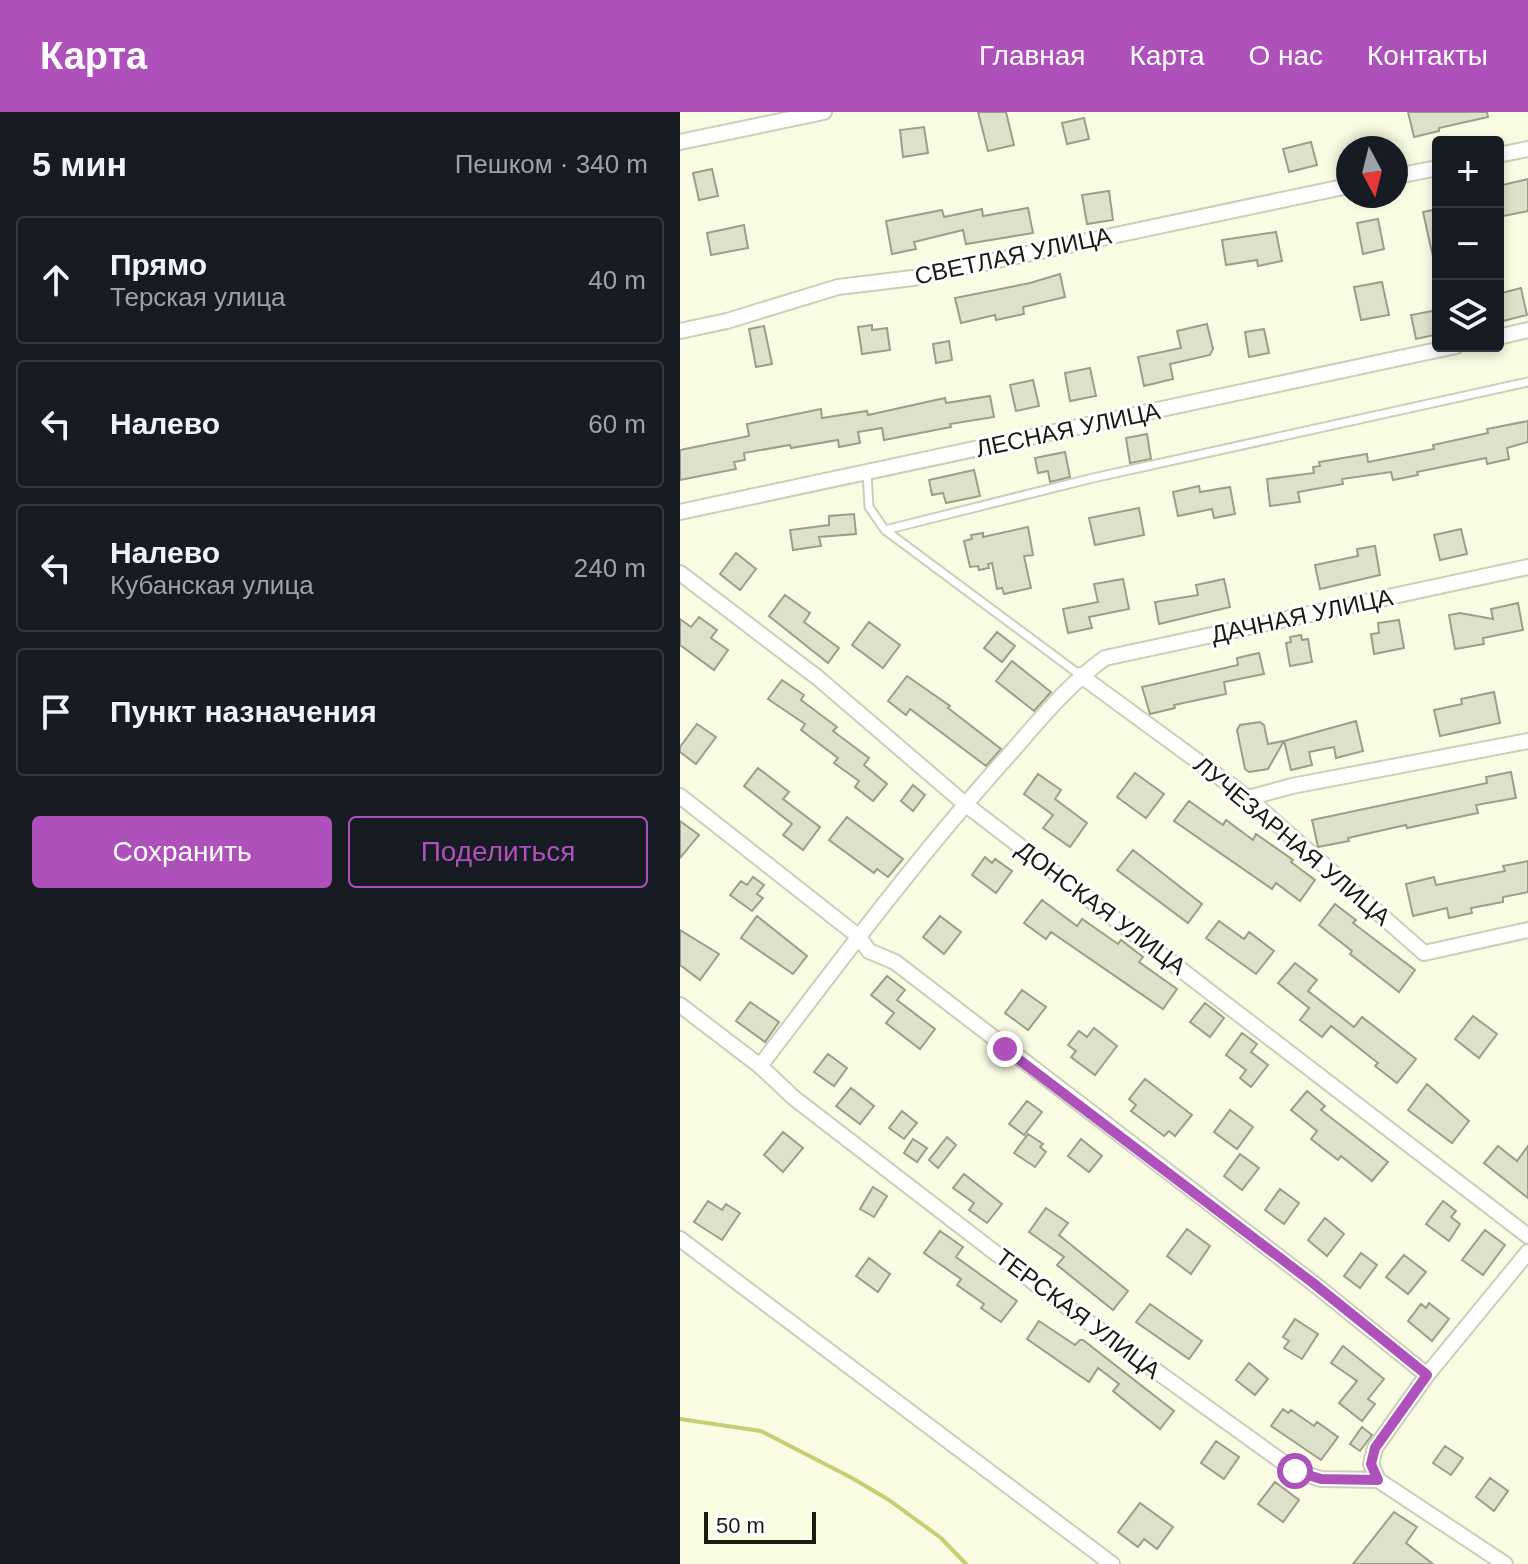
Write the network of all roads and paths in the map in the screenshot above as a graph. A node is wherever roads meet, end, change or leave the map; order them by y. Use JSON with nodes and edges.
{"nodes":[{"id":1,"x":824,"y":112,"type":"edge"},
{"id":2,"x":680,"y":142,"type":"edge"},
{"id":3,"x":1528,"y":149,"type":"edge"},
{"id":4,"x":1504,"y":154,"type":"edge"},
{"id":5,"x":1432,"y":169,"type":"edge"},
{"id":6,"x":1408,"y":174,"type":"edge"},
{"id":7,"x":1336,"y":189,"type":"edge"},
{"id":8,"x":1528,"y":330,"type":"edge"},
{"id":9,"x":680,"y":331,"type":"edge"},
{"id":10,"x":1504,"y":336,"type":"edge"},
{"id":11,"x":1432,"y":351,"type":"edge"},
{"id":12,"x":1528,"y":382,"type":"edge"},
{"id":13,"x":867,"y":472,"type":"junction"},
{"id":14,"x":680,"y":512,"type":"edge"},
{"id":15,"x":885,"y":530,"type":"junction"},
{"id":16,"x":1528,"y":567,"type":"edge"},
{"id":17,"x":680,"y":573,"type":"edge"},
{"id":18,"x":1080,"y":675,"type":"junction"},
{"id":19,"x":1528,"y":741,"type":"edge"},
{"id":20,"x":680,"y":796,"type":"edge"},
{"id":21,"x":1248,"y":798,"type":"junction"},
{"id":22,"x":965,"y":804,"type":"junction"},
{"id":23,"x":1528,"y":930,"type":"edge"},
{"id":24,"x":858,"y":936,"type":"junction"},
{"id":25,"x":680,"y":1005,"type":"edge"},
{"id":26,"x":760,"y":1066,"type":"junction"},
{"id":27,"x":1528,"y":1236,"type":"edge"},
{"id":28,"x":680,"y":1239,"type":"edge"},
{"id":29,"x":1528,"y":1252,"type":"edge"},
{"id":30,"x":1427,"y":1375,"type":"junction"},
{"id":31,"x":1378,"y":1480,"type":"junction"},
{"id":32,"x":1112,"y":1564,"type":"edge"},
{"id":33,"x":1505,"y":1564,"type":"edge"}],
"edges":[{"from":1,"to":2,"type":"street"},
{"from":3,"to":4,"type":"street"},
{"from":5,"to":6,"type":"street"},
{"from":7,"to":9,"type":"street","name":"СВЕТЛАЯ УЛИЦА"},
{"from":8,"to":10,"type":"street"},
{"from":11,"to":13,"type":"street","name":"ЛЕСНАЯ УЛИЦА"},
{"from":12,"to":15,"type":"lane"},
{"from":13,"to":14,"type":"street","name":"ЛЕСНАЯ УЛИЦА"},
{"from":13,"to":15,"type":"lane"},
{"from":15,"to":18,"type":"lane"},
{"from":16,"to":18,"type":"street","name":"ДАЧНАЯ УЛИЦА"},
{"from":17,"to":22,"type":"street","name":"ДОНСКАЯ УЛИЦА"},
{"from":18,"to":21,"type":"street","name":"ЛУЧЕЗАРНАЯ УЛИЦА"},
{"from":18,"to":22,"type":"street","name":"ДАЧНАЯ УЛИЦА"},
{"from":19,"to":21,"type":"street"},
{"from":20,"to":24,"type":"street"},
{"from":21,"to":23,"type":"street","name":"ЛУЧЕЗАРНАЯ УЛИЦА"},
{"from":22,"to":24,"type":"street","name":"ДАЧНАЯ УЛИЦА"},
{"from":22,"to":27,"type":"street","name":"ДОНСКАЯ УЛИЦА"},
{"from":24,"to":26,"type":"street","name":"ДАЧНАЯ УЛИЦА"},
{"from":24,"to":30,"type":"street"},
{"from":25,"to":26,"type":"street","name":"ТЕРСКАЯ УЛИЦА"},
{"from":26,"to":31,"type":"street","name":"ТЕРСКАЯ УЛИЦА"},
{"from":28,"to":32,"type":"street"},
{"from":29,"to":30,"type":"street"},
{"from":30,"to":31,"type":"street"},
{"from":31,"to":33,"type":"street"}]}
